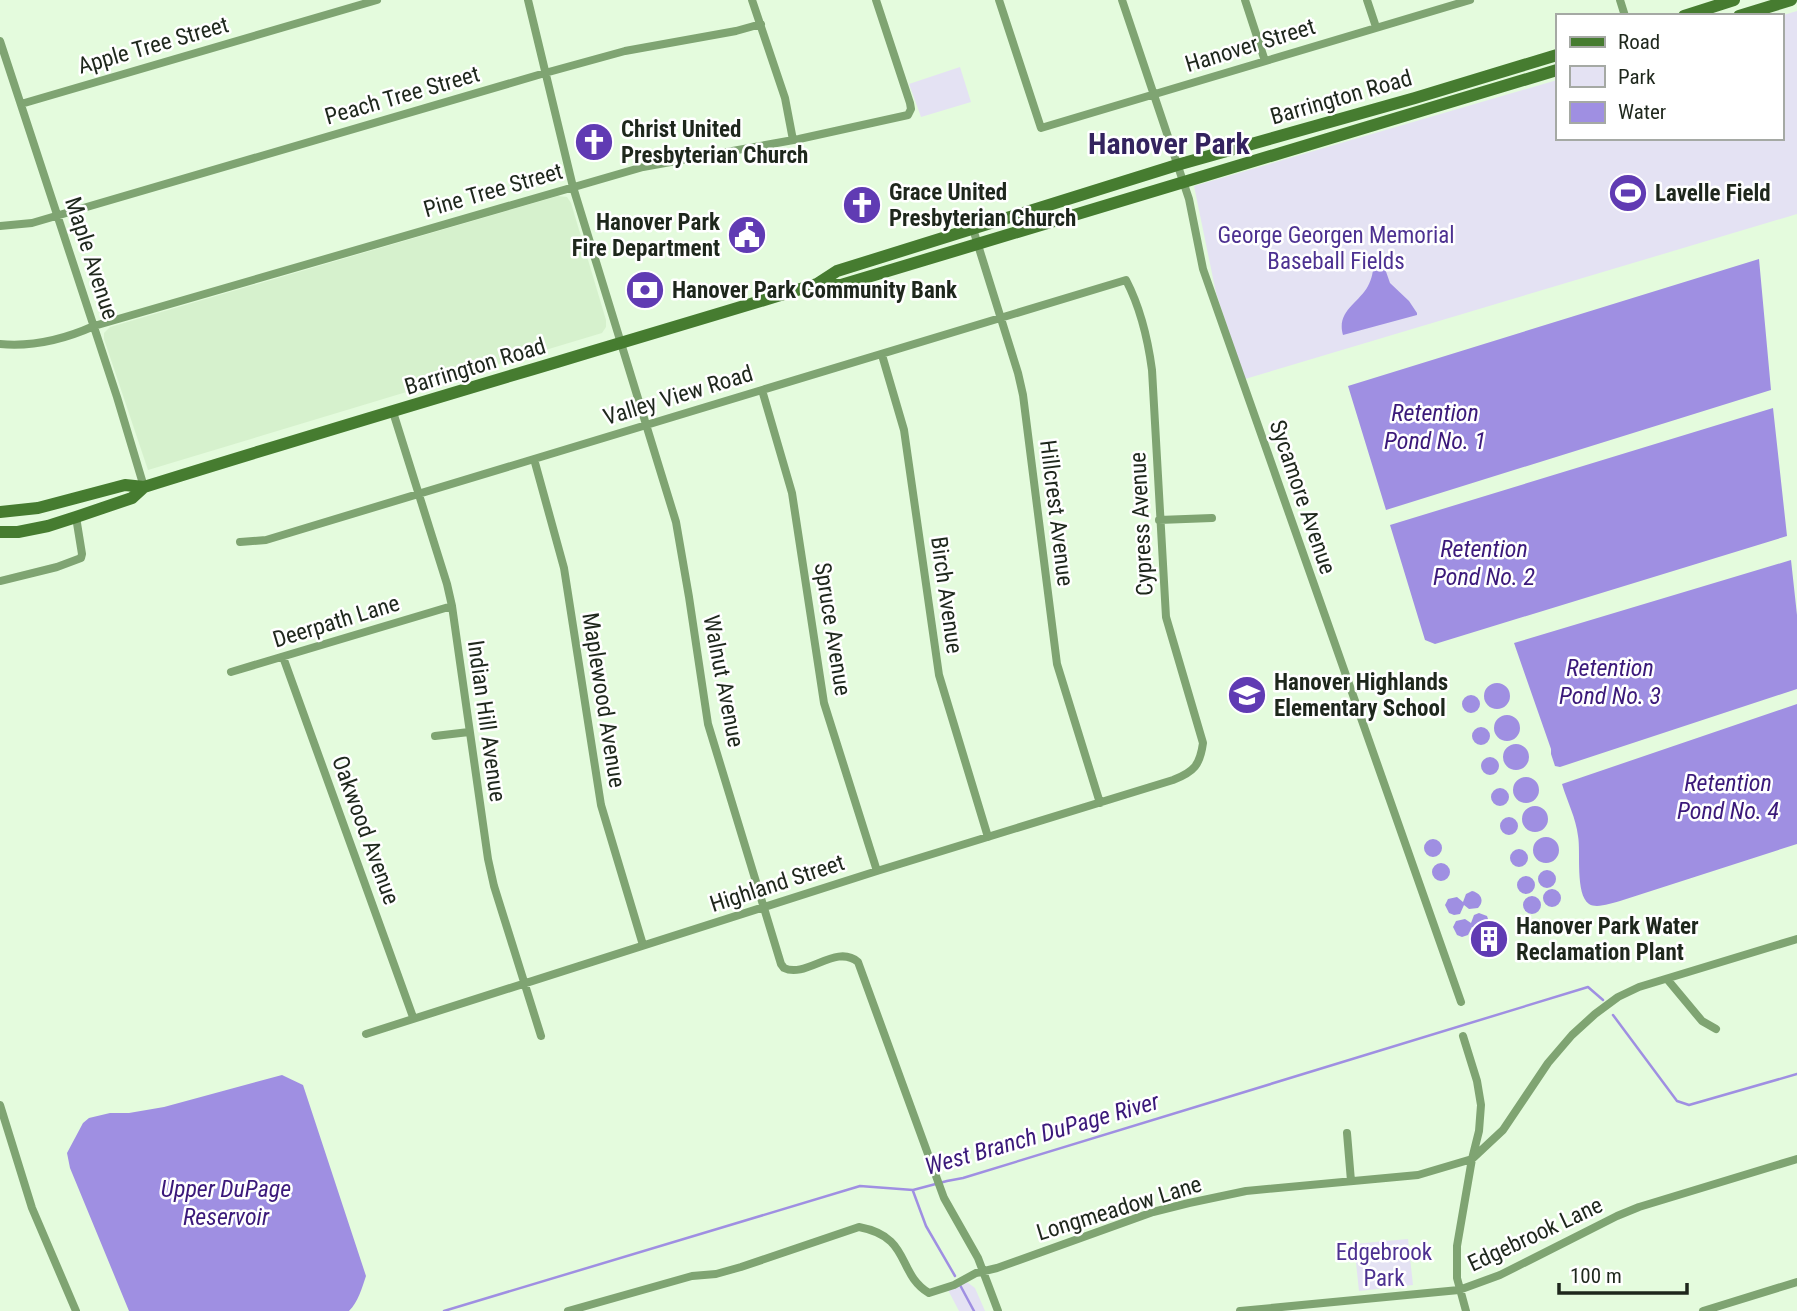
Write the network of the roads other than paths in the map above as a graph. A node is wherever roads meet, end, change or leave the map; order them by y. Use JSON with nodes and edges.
{"nodes":[{"id":1,"x":377,"y":0,"type":"edge"},
{"id":2,"x":528,"y":0,"type":"edge"},
{"id":3,"x":752,"y":0,"type":"edge"},
{"id":4,"x":876,"y":0,"type":"edge"},
{"id":5,"x":999,"y":0,"type":"edge"},
{"id":6,"x":1122,"y":0,"type":"edge"},
{"id":7,"x":1245,"y":0,"type":"edge"},
{"id":8,"x":1367,"y":0,"type":"edge"},
{"id":9,"x":1470,"y":0,"type":"edge"},
{"id":10,"x":1734,"y":0,"type":"edge"},
{"id":11,"x":1791,"y":0,"type":"edge"},
{"id":12,"x":1690,"y":14,"type":"edge"},
{"id":13,"x":1746,"y":14,"type":"edge"},
{"id":14,"x":761,"y":24,"type":"junction"},
{"id":15,"x":1376,"y":27,"type":"junction"},
{"id":16,"x":0,"y":41,"type":"edge"},
{"id":17,"x":1556,"y":55,"type":"edge"},
{"id":18,"x":1265,"y":61,"type":"junction"},
{"id":19,"x":1556,"y":70,"type":"edge"},
{"id":20,"x":545,"y":73,"type":"junction"},
{"id":21,"x":1154,"y":95,"type":"junction"},
{"id":22,"x":21,"y":103,"type":"junction"},
{"id":23,"x":793,"y":140,"type":"junction"},
{"id":24,"x":1177,"y":165,"type":"junction"},
{"id":25,"x":1182,"y":182,"type":"junction"},
{"id":26,"x":573,"y":187,"type":"junction"},
{"id":27,"x":58,"y":216,"type":"junction"},
{"id":28,"x":0,"y":226,"type":"edge"},
{"id":29,"x":973,"y":229,"type":"junction"},
{"id":30,"x":979,"y":243,"type":"junction"},
{"id":31,"x":1126,"y":280,"type":"joint"},
{"id":32,"x":817,"y":284,"type":"junction"},
{"id":33,"x":1001,"y":318,"type":"junction"},
{"id":34,"x":94,"y":326,"type":"junction"},
{"id":35,"x":0,"y":344,"type":"edge"},
{"id":36,"x":620,"y":344,"type":"junction"},
{"id":37,"x":881,"y":355,"type":"junction"},
{"id":38,"x":762,"y":390,"type":"junction"},
{"id":39,"x":393,"y":412,"type":"junction"},
{"id":40,"x":646,"y":425,"type":"junction"},
{"id":41,"x":534,"y":458,"type":"junction"},
{"id":42,"x":144,"y":487,"type":"junction"},
{"id":43,"x":420,"y":493,"type":"junction"},
{"id":44,"x":0,"y":512,"type":"edge"},
{"id":45,"x":76,"y":517,"type":"junction"},
{"id":46,"x":1212,"y":518,"type":"dead end"},
{"id":47,"x":1159,"y":520,"type":"junction"},
{"id":48,"x":0,"y":532,"type":"edge"},
{"id":49,"x":240,"y":542,"type":"dead end"},
{"id":50,"x":0,"y":581,"type":"edge"},
{"id":51,"x":452,"y":606,"type":"junction"},
{"id":52,"x":283,"y":657,"type":"junction"},
{"id":53,"x":231,"y":672,"type":"dead end"},
{"id":54,"x":469,"y":732,"type":"junction"},
{"id":55,"x":435,"y":736,"type":"dead end"},
{"id":56,"x":1197,"y":764,"type":"joint"},
{"id":57,"x":1100,"y":803,"type":"junction"},
{"id":58,"x":988,"y":837,"type":"junction"},
{"id":59,"x":877,"y":871,"type":"junction"},
{"id":60,"x":764,"y":908,"type":"junction"},
{"id":61,"x":1797,"y":939,"type":"edge"},
{"id":62,"x":643,"y":945,"type":"junction"},
{"id":63,"x":1667,"y":979,"type":"junction"},
{"id":64,"x":525,"y":982,"type":"junction"},
{"id":65,"x":1461,"y":1002,"type":"dead end"},
{"id":66,"x":414,"y":1017,"type":"junction"},
{"id":67,"x":1716,"y":1029,"type":"dead end"},
{"id":68,"x":366,"y":1034,"type":"dead end"},
{"id":69,"x":541,"y":1036,"type":"dead end"},
{"id":70,"x":1463,"y":1036,"type":"dead end"},
{"id":71,"x":0,"y":1105,"type":"edge"},
{"id":72,"x":1347,"y":1133,"type":"dead end"},
{"id":73,"x":1797,"y":1158,"type":"edge"},
{"id":74,"x":1472,"y":1159,"type":"junction"},
{"id":75,"x":1351,"y":1181,"type":"junction"},
{"id":76,"x":984,"y":1272,"type":"junction"},
{"id":77,"x":1797,"y":1282,"type":"edge"},
{"id":78,"x":1459,"y":1290,"type":"junction"},
{"id":79,"x":76,"y":1311,"type":"edge"},
{"id":80,"x":568,"y":1311,"type":"edge"},
{"id":81,"x":998,"y":1311,"type":"edge"},
{"id":82,"x":1240,"y":1311,"type":"edge"},
{"id":83,"x":1466,"y":1311,"type":"edge"},
{"id":84,"x":1703,"y":1311,"type":"edge"}],
"edges":[{"from":1,"to":22,"type":"street","name":"Apple Tree Street"},
{"from":2,"to":20,"type":"street","name":"Walnut Avenue"},
{"from":3,"to":14,"type":"street"},
{"from":4,"to":23,"type":"street","name":"Pine Tree Street"},
{"from":5,"to":21,"type":"street","name":"Hanover Street"},
{"from":6,"to":21,"type":"street","name":"Sycamore Avenue"},
{"from":7,"to":18,"type":"street"},
{"from":8,"to":15,"type":"street"},
{"from":9,"to":15,"type":"street","name":"Hanover Street"},
{"from":10,"to":12,"type":"main road"},
{"from":11,"to":13,"type":"main road"},
{"from":14,"to":20,"type":"street","name":"Peach Tree Street"},
{"from":14,"to":23,"type":"street"},
{"from":15,"to":18,"type":"street","name":"Hanover Street"},
{"from":16,"to":22,"type":"street","name":"Maple Avenue"},
{"from":17,"to":24,"type":"main road","name":"Barrington Road"},
{"from":18,"to":21,"type":"street","name":"Hanover Street"},
{"from":19,"to":25,"type":"main road","name":"Barrington Road"},
{"from":20,"to":26,"type":"street","name":"Walnut Avenue"},
{"from":20,"to":27,"type":"street","name":"Peach Tree Street"},
{"from":21,"to":24,"type":"street","name":"Sycamore Avenue"},
{"from":22,"to":27,"type":"street","name":"Maple Avenue"},
{"from":23,"to":26,"type":"street","name":"Pine Tree Street"},
{"from":24,"to":25,"type":"street","name":"Sycamore Avenue"},
{"from":24,"to":29,"type":"main road","name":"Barrington Road"},
{"from":25,"to":30,"type":"main road","name":"Barrington Road"},
{"from":25,"to":65,"type":"street","name":"Sycamore Avenue"},
{"from":26,"to":34,"type":"street","name":"Pine Tree Street"},
{"from":26,"to":36,"type":"street","name":"Walnut Avenue"},
{"from":27,"to":28,"type":"street","name":"Peach Tree Street"},
{"from":27,"to":34,"type":"street","name":"Maple Avenue"},
{"from":29,"to":30,"type":"street","name":"Hillcrest Avenue"},
{"from":29,"to":32,"type":"main road","name":"Barrington Road"},
{"from":30,"to":32,"type":"main road","name":"Barrington Road"},
{"from":30,"to":33,"type":"street","name":"Hillcrest Avenue"},
{"from":31,"to":33,"type":"street","name":"Valley View Road"},
{"from":31,"to":47,"type":"street","name":"Cypress Avenue"},
{"from":32,"to":36,"type":"main road","name":"Barrington Road"},
{"from":33,"to":37,"type":"street","name":"Valley View Road"},
{"from":33,"to":57,"type":"street","name":"Hillcrest Avenue"},
{"from":34,"to":35,"type":"street","name":"Pine Tree Street"},
{"from":34,"to":42,"type":"street","name":"Maple Avenue"},
{"from":36,"to":39,"type":"main road","name":"Barrington Road"},
{"from":36,"to":40,"type":"street","name":"Walnut Avenue"},
{"from":37,"to":38,"type":"street","name":"Valley View Road"},
{"from":37,"to":58,"type":"street","name":"Birch Avenue"},
{"from":38,"to":40,"type":"street","name":"Valley View Road"},
{"from":38,"to":59,"type":"street","name":"Spruce Avenue"},
{"from":39,"to":42,"type":"main road","name":"Barrington Road"},
{"from":39,"to":43,"type":"street","name":"Indian Hill Avenue"},
{"from":40,"to":41,"type":"street","name":"Valley View Road"},
{"from":40,"to":60,"type":"street","name":"Walnut Avenue"},
{"from":41,"to":43,"type":"street","name":"Valley View Road"},
{"from":41,"to":62,"type":"street","name":"Maplewood Avenue"},
{"from":42,"to":44,"type":"main road","name":"Barrington Road"},
{"from":42,"to":45,"type":"main road","name":"Barrington Road"},
{"from":43,"to":49,"type":"street","name":"Valley View Road"},
{"from":43,"to":51,"type":"street","name":"Indian Hill Avenue"},
{"from":45,"to":48,"type":"main road","name":"Barrington Road"},
{"from":45,"to":50,"type":"street"},
{"from":46,"to":47,"type":"street"},
{"from":47,"to":56,"type":"street","name":"Cypress Avenue"},
{"from":51,"to":52,"type":"street","name":"Deerpath Lane"},
{"from":51,"to":54,"type":"street","name":"Indian Hill Avenue"},
{"from":52,"to":53,"type":"street","name":"Deerpath Lane"},
{"from":52,"to":66,"type":"street","name":"Oakwood Avenue"},
{"from":54,"to":55,"type":"street"},
{"from":54,"to":64,"type":"street","name":"Indian Hill Avenue"},
{"from":56,"to":57,"type":"street","name":"Highland Street"},
{"from":57,"to":58,"type":"street","name":"Highland Street"},
{"from":58,"to":59,"type":"street","name":"Highland Street"},
{"from":59,"to":60,"type":"street","name":"Highland Street"},
{"from":60,"to":62,"type":"street","name":"Highland Street"},
{"from":60,"to":76,"type":"street","name":"Walnut Avenue"},
{"from":61,"to":63,"type":"street","name":"Longmeadow Lane"},
{"from":62,"to":64,"type":"street","name":"Highland Street"},
{"from":63,"to":67,"type":"street"},
{"from":63,"to":74,"type":"street","name":"Longmeadow Lane"},
{"from":64,"to":66,"type":"street","name":"Highland Street"},
{"from":64,"to":69,"type":"street","name":"Indian Hill Avenue"},
{"from":66,"to":68,"type":"street","name":"Highland Street"},
{"from":70,"to":74,"type":"street"},
{"from":71,"to":79,"type":"street"},
{"from":72,"to":75,"type":"street"},
{"from":73,"to":78,"type":"street","name":"Edgebrook Lane"},
{"from":74,"to":75,"type":"street","name":"Longmeadow Lane"},
{"from":74,"to":78,"type":"street"},
{"from":75,"to":76,"type":"street","name":"Longmeadow Lane"},
{"from":76,"to":80,"type":"street","name":"Longmeadow Lane"},
{"from":76,"to":81,"type":"street","name":"Walnut Avenue"},
{"from":77,"to":84,"type":"street"},
{"from":78,"to":82,"type":"street","name":"Edgebrook Lane"},
{"from":78,"to":83,"type":"street"}]}
